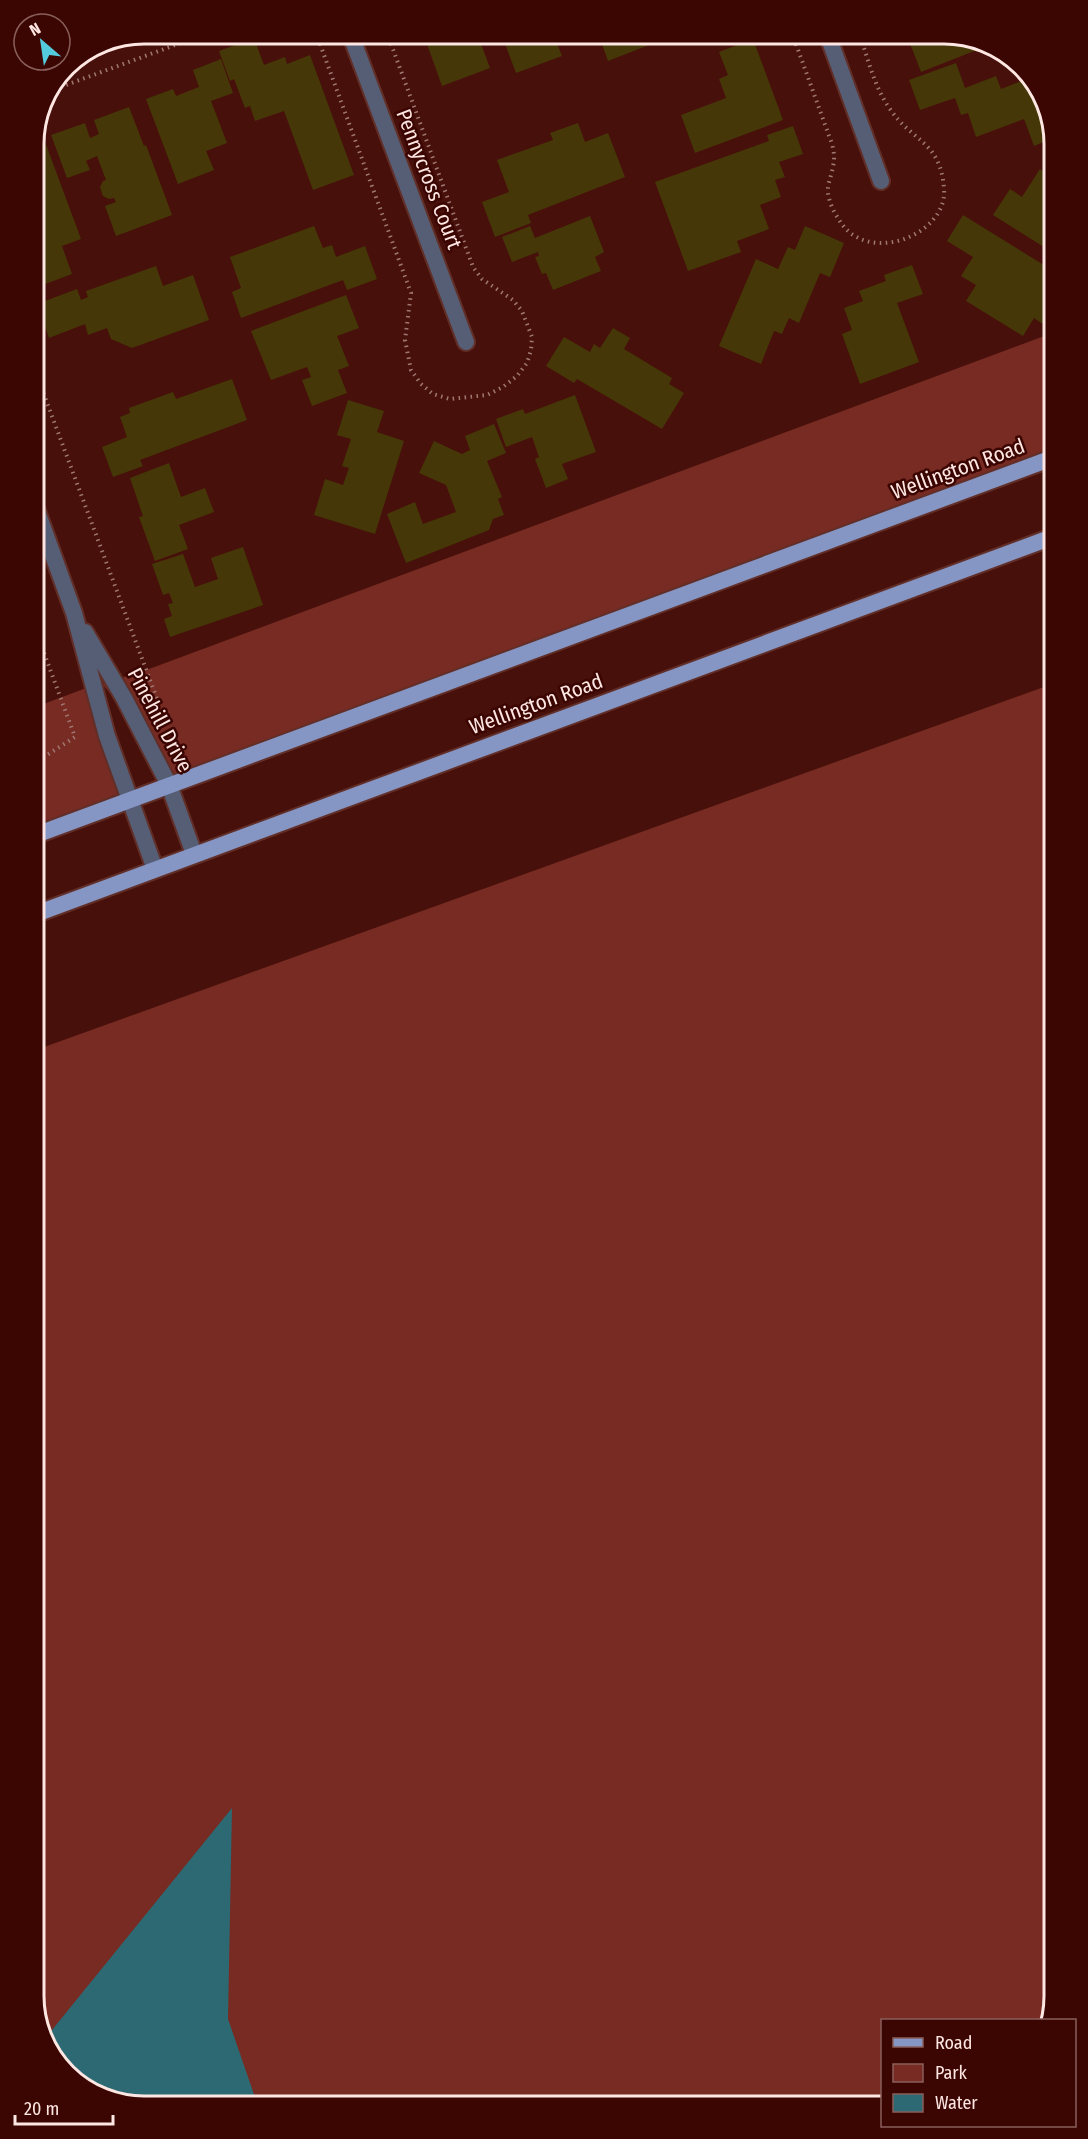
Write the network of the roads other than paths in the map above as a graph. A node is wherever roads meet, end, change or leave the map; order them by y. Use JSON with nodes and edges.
{"nodes":[{"id":1,"x":354,"y":44,"type":"edge"},
{"id":2,"x":831,"y":44,"type":"edge"},
{"id":3,"x":881,"y":181,"type":"dead end"},
{"id":4,"x":466,"y":342,"type":"dead end"},
{"id":5,"x":1044,"y":461,"type":"edge"},
{"id":6,"x":44,"y":530,"type":"edge"},
{"id":7,"x":1044,"y":540,"type":"edge"},
{"id":8,"x":74,"y":613,"type":"junction"},
{"id":9,"x":169,"y":785,"type":"junction"},
{"id":10,"x":131,"y":800,"type":"junction"},
{"id":11,"x":44,"y":832,"type":"edge"},
{"id":12,"x":194,"y":854,"type":"junction"},
{"id":13,"x":155,"y":869,"type":"junction"},
{"id":14,"x":44,"y":911,"type":"edge"}],
"edges":[{"from":1,"to":4,"type":"street","name":"Pennycross Court"},
{"from":2,"to":3,"type":"street"},
{"from":5,"to":9,"type":"main road","name":"Wellington Road"},
{"from":6,"to":8,"type":"street","name":"Pinehill Drive"},
{"from":7,"to":12,"type":"main road","name":"Wellington Road"},
{"from":8,"to":9,"type":"street","name":"Pinehill Drive"},
{"from":8,"to":10,"type":"street","name":"Pinehill Drive"},
{"from":9,"to":10,"type":"main road","name":"Wellington Road"},
{"from":9,"to":12,"type":"street","name":"Pinehill Drive"},
{"from":10,"to":11,"type":"main road","name":"Wellington Road"},
{"from":10,"to":13,"type":"street","name":"Pinehill Drive"},
{"from":12,"to":13,"type":"main road","name":"Wellington Road"},
{"from":13,"to":14,"type":"main road","name":"Wellington Road"}]}
